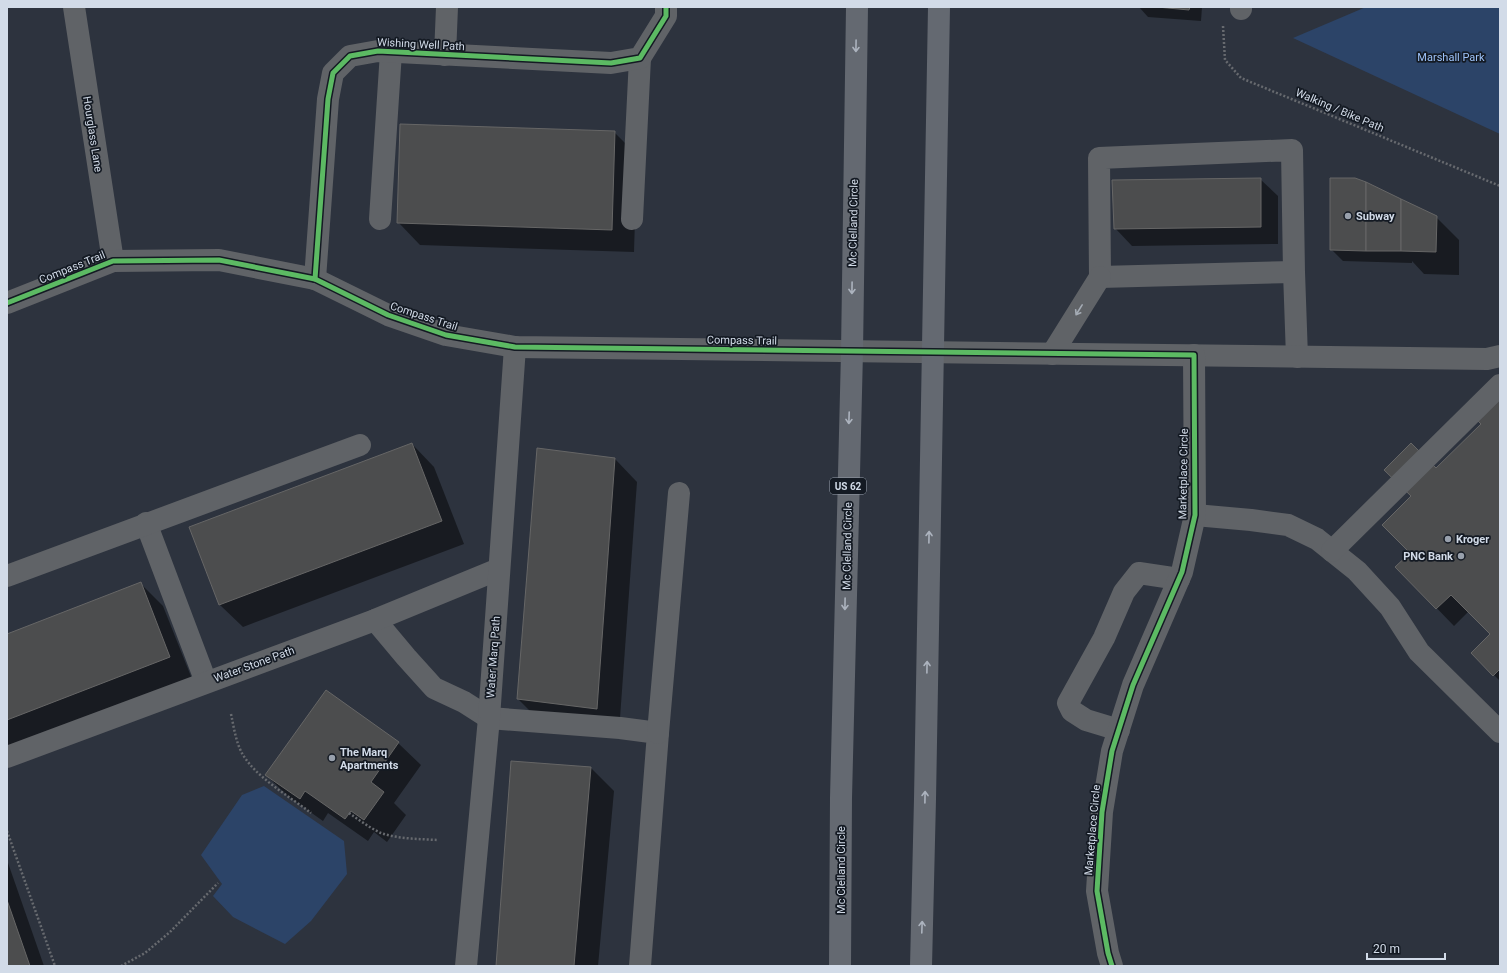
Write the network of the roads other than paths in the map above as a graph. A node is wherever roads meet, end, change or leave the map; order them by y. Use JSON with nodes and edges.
{"nodes":[{"id":1,"x":74,"y":7,"type":"edge"},
{"id":2,"x":447,"y":7,"type":"edge"},
{"id":3,"x":666,"y":7,"type":"edge"},
{"id":4,"x":857,"y":7,"type":"edge"},
{"id":5,"x":939,"y":7,"type":"edge"},
{"id":6,"x":391,"y":52,"type":"junction"},
{"id":7,"x":445,"y":55,"type":"junction"},
{"id":8,"x":640,"y":58,"type":"junction"},
{"id":9,"x":380,"y":219,"type":"dead end"},
{"id":10,"x":632,"y":219,"type":"dead end"},
{"id":11,"x":113,"y":261,"type":"junction"},
{"id":12,"x":1294,"y":272,"type":"junction"},
{"id":13,"x":1100,"y":277,"type":"junction"},
{"id":14,"x":315,"y":279,"type":"junction"},
{"id":15,"x":7,"y":304,"type":"edge"},
{"id":16,"x":515,"y":347,"type":"junction"},
{"id":17,"x":852,"y":352,"type":"junction"},
{"id":18,"x":932,"y":352,"type":"junction"},
{"id":19,"x":1052,"y":354,"type":"junction"},
{"id":20,"x":1194,"y":356,"type":"junction"},
{"id":21,"x":1500,"y":356,"type":"edge"},
{"id":22,"x":1297,"y":357,"type":"junction"},
{"id":23,"x":1500,"y":385,"type":"edge"},
{"id":24,"x":360,"y":445,"type":"dead end"},
{"id":25,"x":678,"y":494,"type":"dead end"},
{"id":26,"x":1194,"y":515,"type":"junction"},
{"id":27,"x":146,"y":523,"type":"junction"},
{"id":28,"x":1332,"y":551,"type":"junction"},
{"id":29,"x":499,"y":568,"type":"junction"},
{"id":30,"x":7,"y":576,"type":"edge"},
{"id":31,"x":1179,"y":579,"type":"junction"},
{"id":32,"x":375,"y":620,"type":"junction"},
{"id":33,"x":206,"y":682,"type":"junction"},
{"id":34,"x":489,"y":718,"type":"junction"},
{"id":35,"x":1118,"y":730,"type":"junction"},
{"id":36,"x":1500,"y":732,"type":"edge"},
{"id":37,"x":658,"y":733,"type":"junction"},
{"id":38,"x":7,"y":757,"type":"edge"},
{"id":39,"x":466,"y":966,"type":"edge"},
{"id":40,"x":640,"y":966,"type":"edge"},
{"id":41,"x":840,"y":966,"type":"edge"},
{"id":42,"x":921,"y":966,"type":"edge"},
{"id":43,"x":1112,"y":966,"type":"edge"}],
"edges":[{"from":1,"to":11,"type":"street","name":"Hourglass Lane"},
{"from":2,"to":7,"type":"street"},
{"from":3,"to":8,"type":"street"},
{"from":4,"to":17,"type":"highway","name":"Mc Clelland Circle","number":"US 62","one_way":true},
{"from":5,"to":18,"type":"highway"},
{"from":6,"to":7,"type":"street","name":"Wishing Well Path"},
{"from":6,"to":9,"type":"street"},
{"from":6,"to":14,"type":"street","name":"Wishing Well Path"},
{"from":7,"to":8,"type":"street","name":"Wishing Well Path"},
{"from":8,"to":10,"type":"street"},
{"from":11,"to":14,"type":"street","name":"Compass Trail"},
{"from":11,"to":15,"type":"street","name":"Compass Trail"},
{"from":12,"to":13,"type":"street"},
{"from":12,"to":13,"type":"street"},
{"from":12,"to":22,"type":"street"},
{"from":13,"to":19,"type":"street","one_way":true},
{"from":14,"to":16,"type":"street","name":"Compass Trail"},
{"from":16,"to":17,"type":"street","name":"Compass Trail"},
{"from":16,"to":29,"type":"street","name":"Water Marq Path"},
{"from":17,"to":18,"type":"street"},
{"from":17,"to":41,"type":"highway","name":"Mc Clelland Circle","number":"US 62","one_way":true},
{"from":18,"to":19,"type":"street"},
{"from":42,"to":18,"type":"highway","one_way":true},
{"from":19,"to":20,"type":"street"},
{"from":20,"to":22,"type":"street"},
{"from":20,"to":26,"type":"street","name":"Marketplace Circle"},
{"from":21,"to":22,"type":"street"},
{"from":23,"to":28,"type":"street"},
{"from":24,"to":27,"type":"street"},
{"from":25,"to":37,"type":"street"},
{"from":26,"to":28,"type":"street"},
{"from":26,"to":31,"type":"street","name":"Marketplace Circle"},
{"from":27,"to":30,"type":"street"},
{"from":27,"to":33,"type":"street"},
{"from":28,"to":36,"type":"street"},
{"from":29,"to":32,"type":"street","name":"Water Stone Path"},
{"from":29,"to":34,"type":"street","name":"Water Marq Path"},
{"from":31,"to":35,"type":"street","name":"Marketplace Circle"},
{"from":31,"to":35,"type":"street"},
{"from":32,"to":33,"type":"street","name":"Water Stone Path"},
{"from":32,"to":34,"type":"street"},
{"from":33,"to":38,"type":"street","name":"Water Stone Path"},
{"from":34,"to":37,"type":"street"},
{"from":34,"to":39,"type":"street","name":"Water Marq Path"},
{"from":35,"to":43,"type":"street","name":"Marketplace Circle"},
{"from":37,"to":40,"type":"street"}]}
